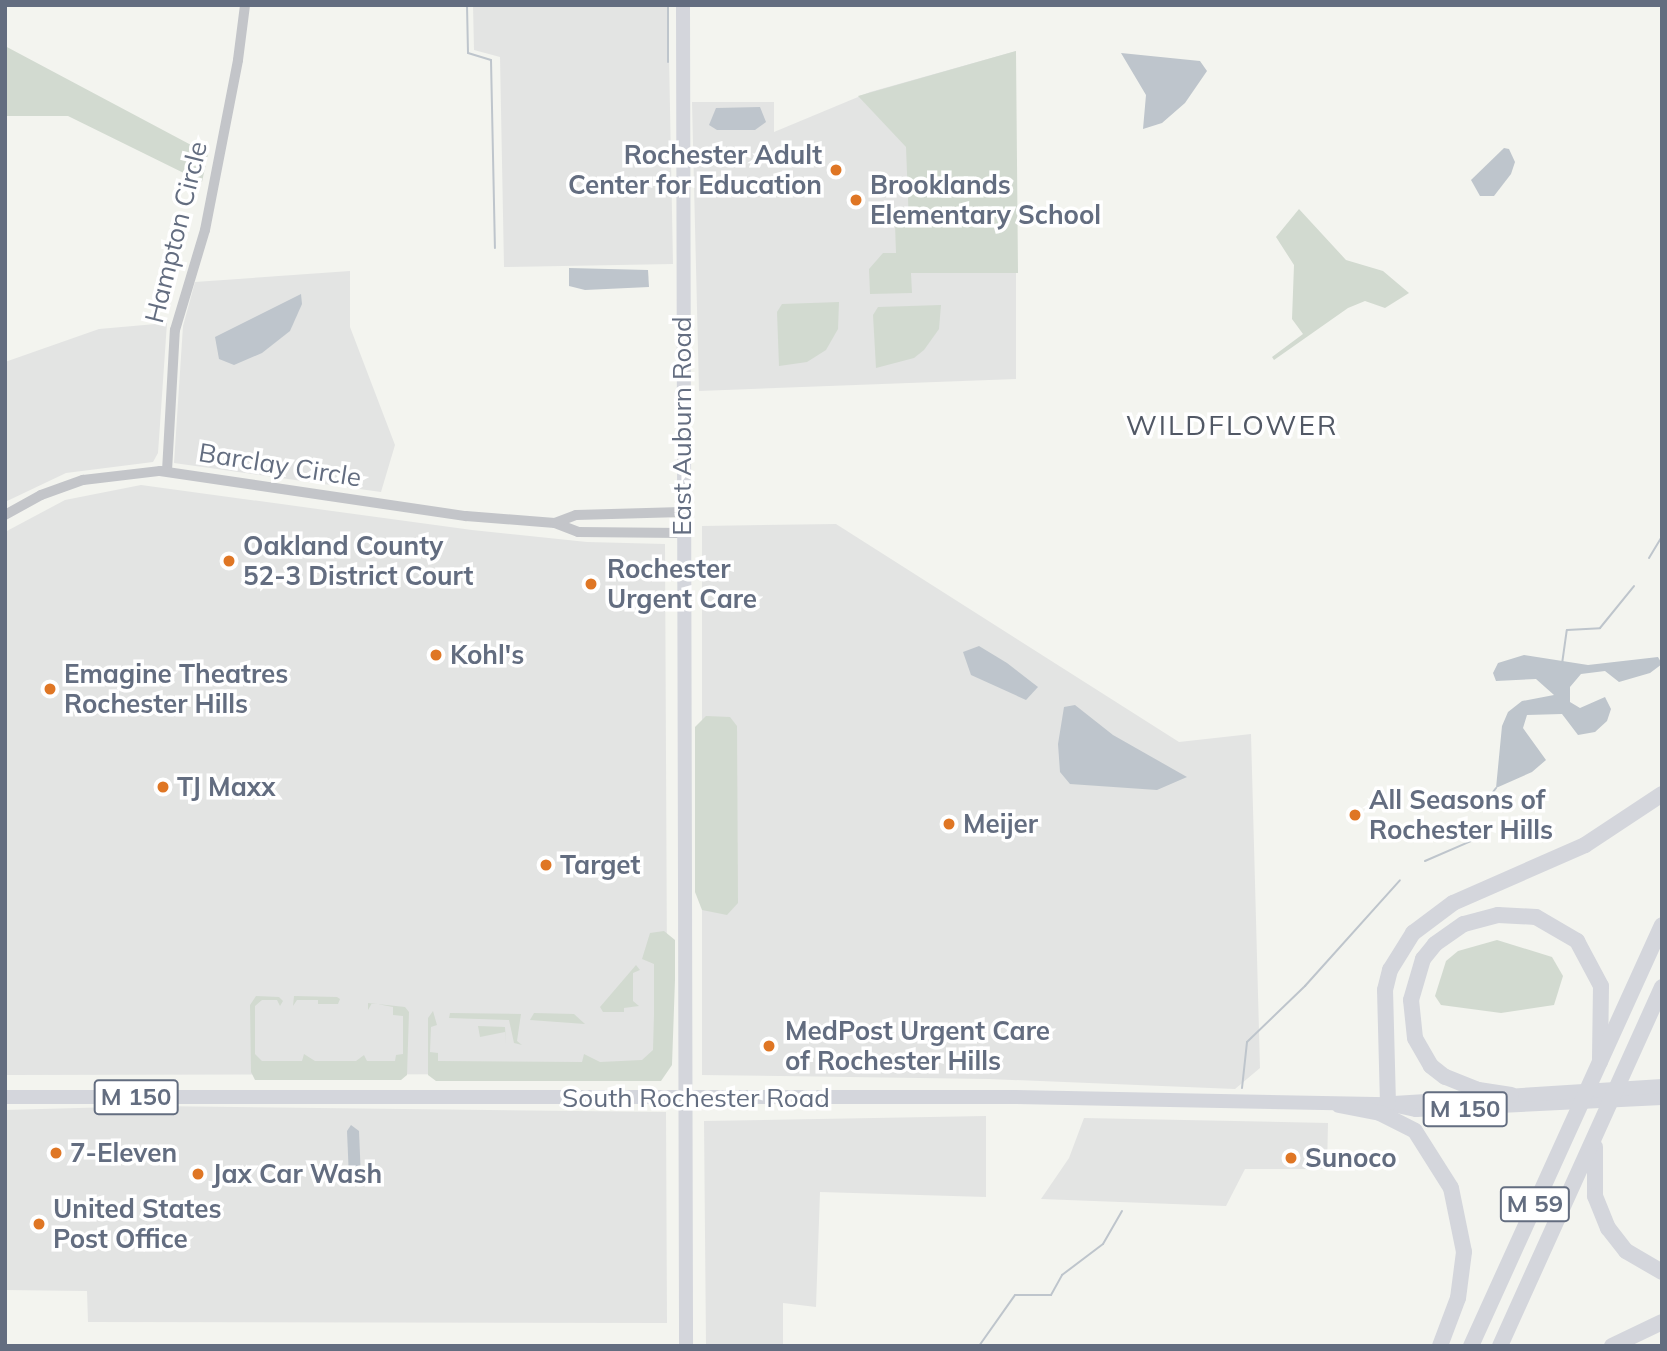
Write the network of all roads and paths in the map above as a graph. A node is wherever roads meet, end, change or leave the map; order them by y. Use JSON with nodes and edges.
{"nodes":[{"id":1,"x":245,"y":5,"type":"edge"},
{"id":2,"x":683,"y":5,"type":"edge"},
{"id":3,"x":167,"y":471,"type":"junction"},
{"id":4,"x":682,"y":512,"type":"junction"},
{"id":5,"x":5,"y":515,"type":"edge"},
{"id":6,"x":555,"y":523,"type":"junction"},
{"id":7,"x":682,"y":533,"type":"junction"},
{"id":8,"x":1662,"y":794,"type":"edge"},
{"id":9,"x":1662,"y":925,"type":"edge"},
{"id":10,"x":1662,"y":987,"type":"edge"},
{"id":11,"x":1600,"y":1062,"type":"junction"},
{"id":12,"x":1656,"y":1093,"type":"edge"},
{"id":13,"x":1511,"y":1095,"type":"junction"},
{"id":14,"x":5,"y":1097,"type":"edge"},
{"id":15,"x":686,"y":1098,"type":"junction"},
{"id":16,"x":1545,"y":1099,"type":"junction"},
{"id":17,"x":1388,"y":1104,"type":"junction"},
{"id":18,"x":1339,"y":1105,"type":"junction"},
{"id":19,"x":1596,"y":1133,"type":"junction"},
{"id":20,"x":1662,"y":1272,"type":"edge"},
{"id":21,"x":1662,"y":1322,"type":"edge"},
{"id":22,"x":686,"y":1346,"type":"edge"},
{"id":23,"x":1440,"y":1346,"type":"edge"},
{"id":24,"x":1471,"y":1346,"type":"edge"},
{"id":25,"x":1500,"y":1346,"type":"edge"},
{"id":26,"x":1612,"y":1346,"type":"edge"}],
"edges":[{"from":1,"to":3,"type":"street","name":"Hampton Circle"},
{"from":2,"to":4,"type":"main road","name":"East Auburn Road"},
{"from":3,"to":5,"type":"street","name":"Barclay Circle"},
{"from":3,"to":6,"type":"street","name":"Barclay Circle"},
{"from":4,"to":6,"type":"street","name":"Barclay Circle"},
{"from":4,"to":7,"type":"main road","name":"East Auburn Road"},
{"from":6,"to":7,"type":"street","name":"Barclay Circle"},
{"from":7,"to":15,"type":"main road","name":"East Auburn Road"},
{"from":8,"to":17,"type":"highway"},
{"from":9,"to":11,"type":"highway","number":"M 59"},
{"from":10,"to":19,"type":"highway","number":"M 59"},
{"from":11,"to":13,"type":"highway"},
{"from":11,"to":24,"type":"highway","number":"M 59"},
{"from":12,"to":16,"type":"main road","name":"South Rochester Road","number":"M 150"},
{"from":13,"to":16,"type":"main road","name":"South Rochester Road","number":"M 150"},
{"from":13,"to":17,"type":"main road","name":"South Rochester Road","number":"M 150"},
{"from":14,"to":15,"type":"main road","name":"South Rochester Road","number":"M 150"},
{"from":15,"to":18,"type":"main road","name":"South Rochester Road","number":"M 150"},
{"from":15,"to":22,"type":"main road","name":"East Auburn Road"},
{"from":16,"to":17,"type":"main road","name":"South Rochester Road","number":"M 150"},
{"from":17,"to":18,"type":"main road","name":"South Rochester Road","number":"M 150"},
{"from":18,"to":23,"type":"highway"},
{"from":19,"to":20,"type":"highway"},
{"from":19,"to":25,"type":"highway","number":"M 59"},
{"from":21,"to":26,"type":"highway"}]}
